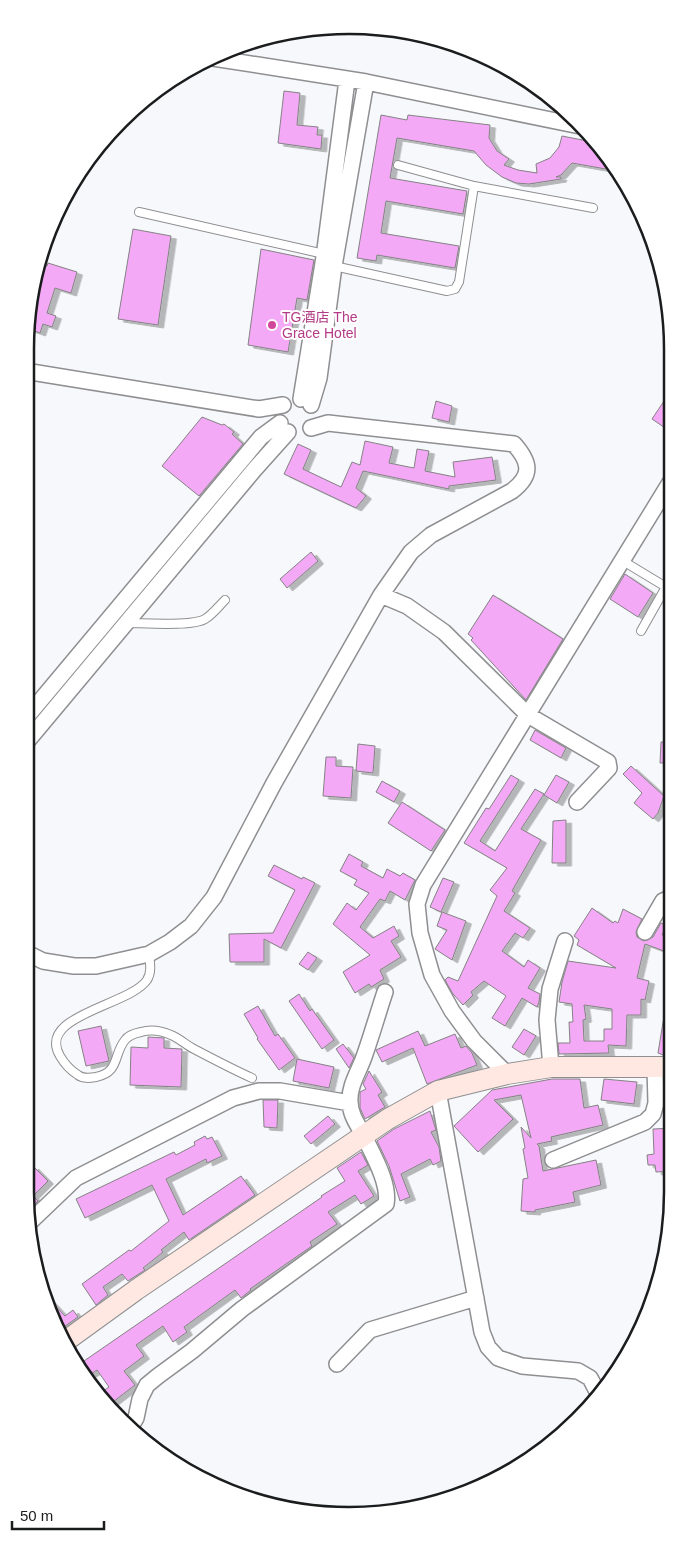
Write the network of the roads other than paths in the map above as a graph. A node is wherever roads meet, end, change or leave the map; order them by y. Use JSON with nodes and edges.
{"nodes":[{"id":1,"x":224,"y":60,"type":"edge"},
{"id":2,"x":347,"y":80,"type":"junction"},
{"id":3,"x":366,"y":82,"type":"junction"},
{"id":4,"x":570,"y":124,"type":"edge"},
{"id":5,"x":398,"y":165,"type":"dead end"},
{"id":6,"x":474,"y":186,"type":"junction"},
{"id":7,"x":593,"y":208,"type":"dead end"},
{"id":8,"x":139,"y":212,"type":"dead end"},
{"id":9,"x":324,"y":254,"type":"junction"},
{"id":10,"x":334,"y":266,"type":"junction"},
{"id":11,"x":34,"y":372,"type":"edge"},
{"id":12,"x":310,"y":411,"type":"junction"},
{"id":13,"x":283,"y":420,"type":"junction"},
{"id":14,"x":664,"y":494,"type":"edge"},
{"id":15,"x":208,"y":500,"type":"junction"},
{"id":16,"x":221,"y":510,"type":"junction"},
{"id":17,"x":623,"y":561,"type":"junction"},
{"id":18,"x":664,"y":586,"type":"edge"},
{"id":19,"x":664,"y":591,"type":"edge"},
{"id":20,"x":381,"y":595,"type":"junction"},
{"id":21,"x":225,"y":600,"type":"dead end"},
{"id":22,"x":113,"y":613,"type":"junction"},
{"id":23,"x":126,"y":623,"type":"junction"},
{"id":24,"x":641,"y":631,"type":"dead end"},
{"id":25,"x":34,"y":708,"type":"edge"},
{"id":26,"x":528,"y":715,"type":"junction"},
{"id":27,"x":34,"y":730,"type":"edge"},
{"id":28,"x":577,"y":802,"type":"dead end"},
{"id":29,"x":664,"y":901,"type":"edge"},
{"id":30,"x":646,"y":932,"type":"dead end"},
{"id":31,"x":566,"y":941,"type":"dead end"},
{"id":32,"x":149,"y":954,"type":"junction"},
{"id":33,"x":34,"y":956,"type":"edge"},
{"id":34,"x":385,"y":992,"type":"dead end"},
{"id":35,"x":551,"y":1067,"type":"junction"},
{"id":36,"x":664,"y":1067,"type":"edge"},
{"id":37,"x":507,"y":1074,"type":"junction"},
{"id":38,"x":252,"y":1078,"type":"dead end"},
{"id":39,"x":438,"y":1091,"type":"junction"},
{"id":40,"x":350,"y":1103,"type":"junction"},
{"id":41,"x":363,"y":1136,"type":"junction"},
{"id":42,"x":553,"y":1160,"type":"dead end"},
{"id":43,"x":34,"y":1218,"type":"edge"},
{"id":44,"x":476,"y":1298,"type":"junction"},
{"id":45,"x":70,"y":1338,"type":"edge"},
{"id":46,"x":337,"y":1364,"type":"dead end"},
{"id":47,"x":595,"y":1388,"type":"edge"},
{"id":48,"x":134,"y":1422,"type":"edge"}],
"edges":[{"from":1,"to":2,"type":"street"},
{"from":2,"to":3,"type":"street"},
{"from":2,"to":9,"type":"street"},
{"from":3,"to":4,"type":"street"},
{"from":3,"to":10,"type":"street"},
{"from":5,"to":6,"type":"lane"},
{"from":6,"to":7,"type":"lane"},
{"from":6,"to":10,"type":"lane"},
{"from":8,"to":9,"type":"lane"},
{"from":9,"to":12,"type":"street"},
{"from":10,"to":12,"type":"street"},
{"from":11,"to":13,"type":"street"},
{"from":12,"to":13,"type":"street"},
{"from":12,"to":13,"type":"street"},
{"from":12,"to":20,"type":"street"},
{"from":13,"to":15,"type":"street"},
{"from":13,"to":16,"type":"street"},
{"from":14,"to":17,"type":"street"},
{"from":15,"to":16,"type":"street"},
{"from":15,"to":22,"type":"street"},
{"from":16,"to":23,"type":"street"},
{"from":17,"to":18,"type":"lane"},
{"from":17,"to":26,"type":"street"},
{"from":19,"to":24,"type":"lane"},
{"from":20,"to":26,"type":"street"},
{"from":20,"to":32,"type":"street"},
{"from":21,"to":23,"type":"lane"},
{"from":22,"to":23,"type":"street"},
{"from":22,"to":25,"type":"street"},
{"from":23,"to":27,"type":"street"},
{"from":26,"to":28,"type":"street"},
{"from":26,"to":37,"type":"street"},
{"from":29,"to":30,"type":"street"},
{"from":31,"to":35,"type":"street"},
{"from":32,"to":33,"type":"street"},
{"from":32,"to":38,"type":"lane"},
{"from":34,"to":40,"type":"street"},
{"from":35,"to":36,"type":"street"},
{"from":35,"to":37,"type":"street"},
{"from":36,"to":42,"type":"street"},
{"from":37,"to":39,"type":"street"},
{"from":39,"to":41,"type":"street"},
{"from":39,"to":44,"type":"street"},
{"from":40,"to":41,"type":"street"},
{"from":40,"to":43,"type":"street"},
{"from":41,"to":45,"type":"street"},
{"from":41,"to":48,"type":"street"},
{"from":44,"to":46,"type":"street"},
{"from":44,"to":47,"type":"street"}]}
